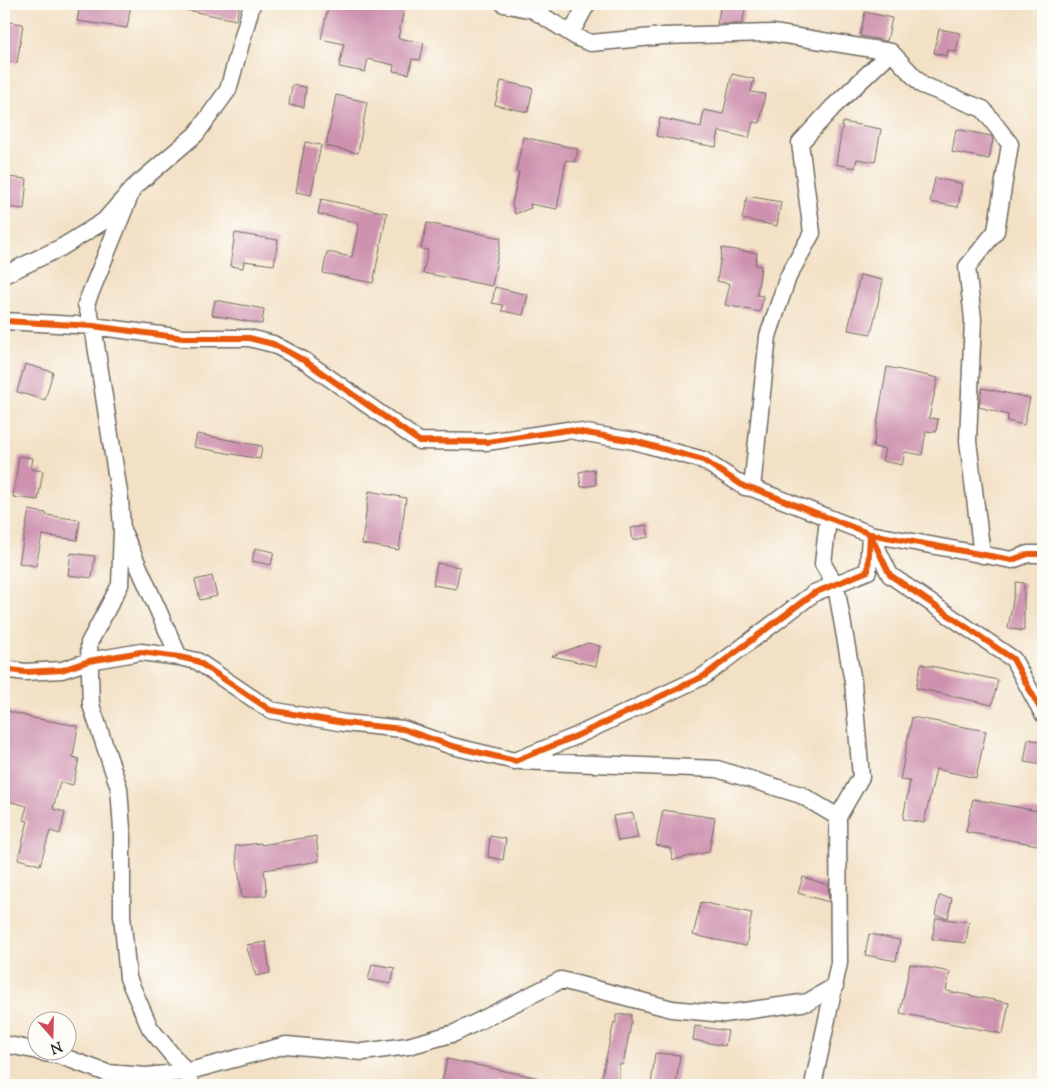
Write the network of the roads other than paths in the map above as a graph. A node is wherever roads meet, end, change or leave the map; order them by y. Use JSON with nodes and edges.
{"nodes":[{"id":1,"x":252,"y":4,"type":"edge"},
{"id":2,"x":504,"y":4,"type":"edge"},
{"id":3,"x":587,"y":4,"type":"edge"},
{"id":4,"x":571,"y":33,"type":"junction"},
{"id":5,"x":891,"y":52,"type":"junction"},
{"id":6,"x":133,"y":188,"type":"junction"},
{"id":7,"x":4,"y":274,"type":"edge"},
{"id":8,"x":4,"y":321,"type":"edge"},
{"id":9,"x":92,"y":326,"type":"junction"},
{"id":10,"x":752,"y":488,"type":"junction"},
{"id":11,"x":828,"y":519,"type":"junction"},
{"id":12,"x":122,"y":530,"type":"junction"},
{"id":13,"x":870,"y":534,"type":"junction"},
{"id":14,"x":1043,"y":554,"type":"edge"},
{"id":15,"x":982,"y":555,"type":"junction"},
{"id":16,"x":836,"y":586,"type":"junction"},
{"id":17,"x":178,"y":657,"type":"junction"},
{"id":18,"x":89,"y":661,"type":"junction"},
{"id":19,"x":4,"y":669,"type":"edge"},
{"id":20,"x":1043,"y":714,"type":"edge"},
{"id":21,"x":515,"y":761,"type":"junction"},
{"id":22,"x":838,"y":817,"type":"junction"},
{"id":23,"x":835,"y":986,"type":"junction"},
{"id":24,"x":4,"y":1044,"type":"edge"},
{"id":25,"x":28,"y":1049,"type":"edge"},
{"id":26,"x":77,"y":1062,"type":"edge"},
{"id":27,"x":189,"y":1078,"type":"edge"},
{"id":28,"x":813,"y":1085,"type":"edge"}],
"edges":[{"from":1,"to":6,"type":"street"},
{"from":2,"to":4,"type":"street"},
{"from":3,"to":4,"type":"street"},
{"from":4,"to":5,"type":"street"},
{"from":5,"to":10,"type":"street"},
{"from":5,"to":15,"type":"street"},
{"from":6,"to":7,"type":"street"},
{"from":6,"to":9,"type":"street"},
{"from":8,"to":9,"type":"street"},
{"from":9,"to":10,"type":"street"},
{"from":9,"to":12,"type":"street"},
{"from":10,"to":11,"type":"street"},
{"from":11,"to":13,"type":"street"},
{"from":11,"to":16,"type":"street"},
{"from":12,"to":17,"type":"street"},
{"from":12,"to":18,"type":"street"},
{"from":13,"to":15,"type":"street"},
{"from":13,"to":16,"type":"street"},
{"from":13,"to":20,"type":"street"},
{"from":14,"to":15,"type":"street"},
{"from":16,"to":21,"type":"street"},
{"from":16,"to":22,"type":"street"},
{"from":17,"to":18,"type":"street"},
{"from":17,"to":21,"type":"street"},
{"from":18,"to":19,"type":"street"},
{"from":18,"to":27,"type":"street"},
{"from":21,"to":22,"type":"street"},
{"from":22,"to":23,"type":"street"},
{"from":23,"to":27,"type":"street"},
{"from":23,"to":28,"type":"street"},
{"from":24,"to":25,"type":"street"},
{"from":26,"to":27,"type":"street"}]}
